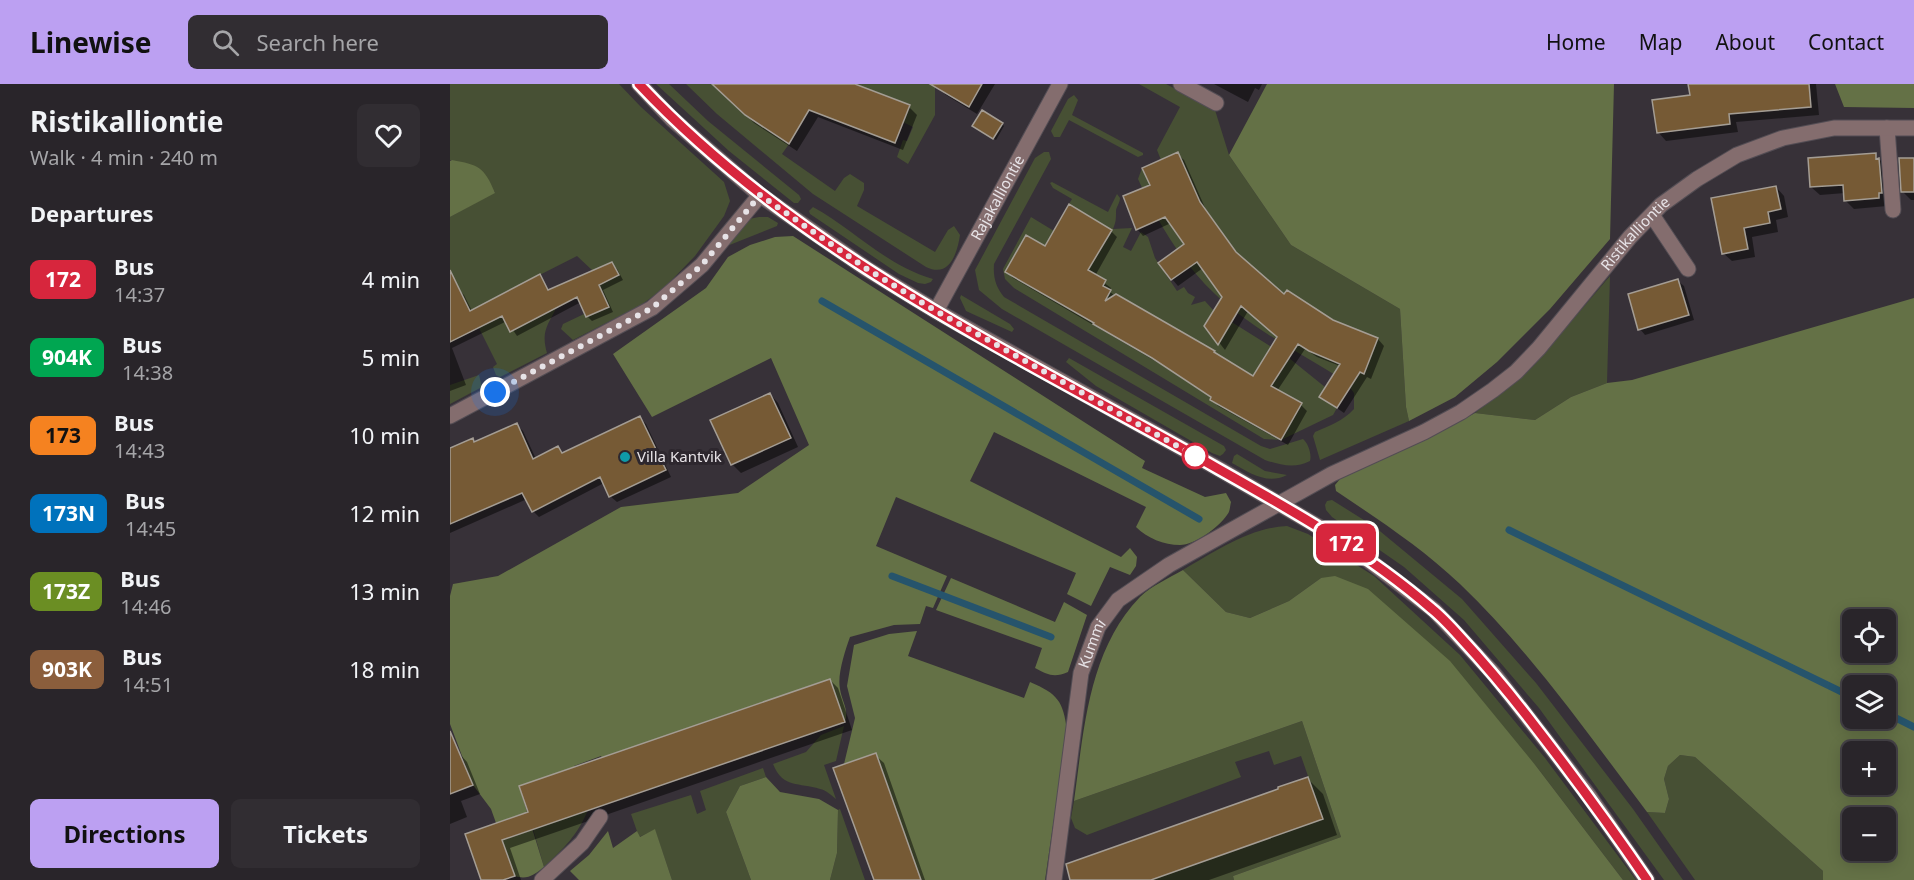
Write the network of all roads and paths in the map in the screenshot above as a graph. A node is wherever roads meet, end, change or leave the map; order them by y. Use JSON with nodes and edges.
{"nodes":[{"id":1,"x":639,"y":84,"type":"edge"},
{"id":2,"x":1060,"y":84,"type":"edge"},
{"id":3,"x":1181,"y":84,"type":"edge"},
{"id":4,"x":1216,"y":103,"type":"dead end"},
{"id":5,"x":1887,"y":128,"type":"junction"},
{"id":6,"x":1914,"y":128,"type":"edge"},
{"id":7,"x":760,"y":195,"type":"junction"},
{"id":8,"x":1893,"y":210,"type":"dead end"},
{"id":9,"x":1652,"y":215,"type":"junction"},
{"id":10,"x":1688,"y":269,"type":"dead end"},
{"id":11,"x":936,"y":311,"type":"junction"},
{"id":12,"x":450,"y":416,"type":"edge"},
{"id":13,"x":1280,"y":503,"type":"junction"},
{"id":14,"x":600,"y":817,"type":"dead end"},
{"id":15,"x":542,"y":880,"type":"edge"},
{"id":16,"x":1054,"y":880,"type":"edge"},
{"id":17,"x":1647,"y":880,"type":"edge"}],
"edges":[{"from":1,"to":7,"type":"street"},
{"from":2,"to":11,"type":"street","name":"Rajakalliontie"},
{"from":3,"to":4,"type":"street"},
{"from":5,"to":6,"type":"street","name":"Ristikalliontie"},
{"from":5,"to":8,"type":"street"},
{"from":5,"to":9,"type":"street","name":"Ristikalliontie"},
{"from":7,"to":11,"type":"street"},
{"from":7,"to":12,"type":"street"},
{"from":9,"to":10,"type":"street"},
{"from":9,"to":13,"type":"street","name":"Ristikalliontie"},
{"from":11,"to":13,"type":"street"},
{"from":13,"to":16,"type":"street","name":"Kummi"},
{"from":13,"to":17,"type":"street"},
{"from":14,"to":15,"type":"street"}]}
